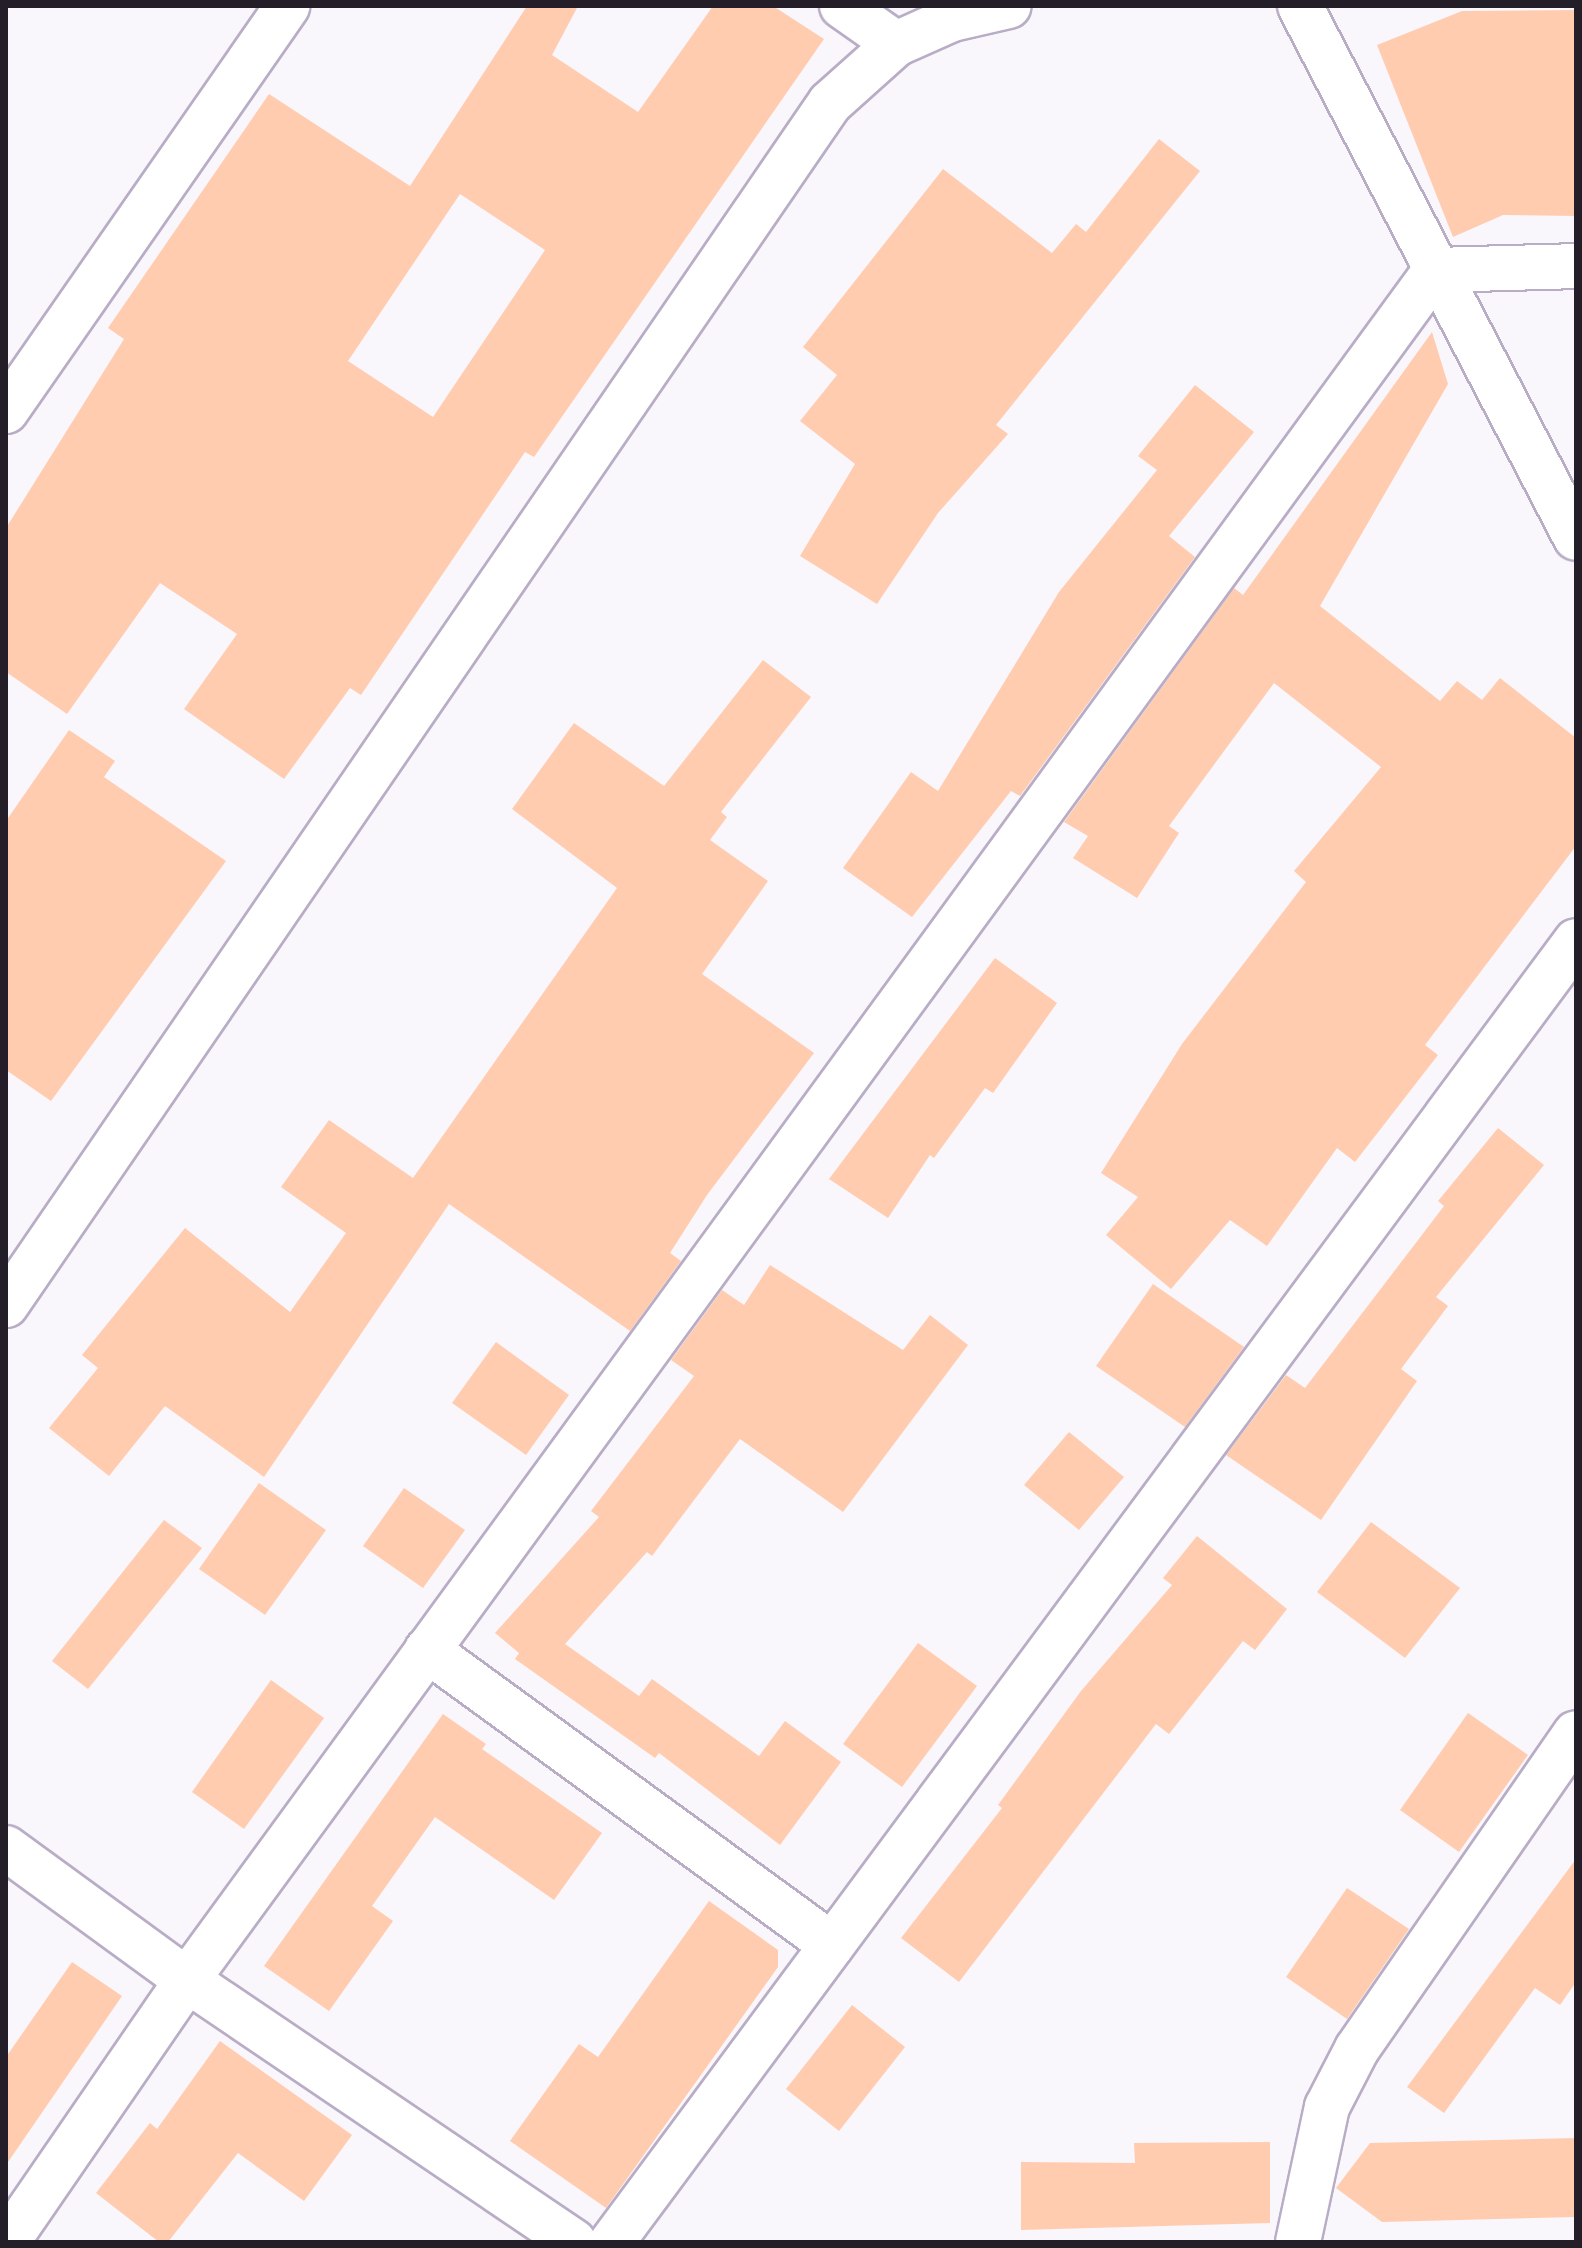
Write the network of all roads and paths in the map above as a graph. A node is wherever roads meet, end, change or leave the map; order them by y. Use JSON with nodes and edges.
{"nodes":[{"id":1,"x":287,"y":6,"type":"edge"},
{"id":2,"x":842,"y":6,"type":"edge"},
{"id":3,"x":1009,"y":6,"type":"edge"},
{"id":4,"x":1300,"y":6,"type":"edge"},
{"id":5,"x":896,"y":44,"type":"junction"},
{"id":6,"x":1576,"y":266,"type":"edge"},
{"id":7,"x":1436,"y":270,"type":"junction"},
{"id":8,"x":6,"y":411,"type":"edge"},
{"id":9,"x":1576,"y":538,"type":"edge"},
{"id":10,"x":1576,"y":941,"type":"edge"},
{"id":11,"x":6,"y":1305,"type":"edge"},
{"id":12,"x":427,"y":1650,"type":"junction"},
{"id":13,"x":1576,"y":1733,"type":"edge"},
{"id":14,"x":6,"y":1848,"type":"edge"},
{"id":15,"x":832,"y":1945,"type":"junction"},
{"id":16,"x":187,"y":1980,"type":"junction"},
{"id":17,"x":7,"y":2242,"type":"edge"},
{"id":18,"x":574,"y":2242,"type":"edge"},
{"id":19,"x":612,"y":2242,"type":"edge"},
{"id":20,"x":1298,"y":2242,"type":"edge"}],
"edges":[{"from":1,"to":8,"type":"street"},
{"from":2,"to":5,"type":"street"},
{"from":3,"to":5,"type":"street"},
{"from":4,"to":7,"type":"street"},
{"from":5,"to":11,"type":"street"},
{"from":6,"to":7,"type":"street"},
{"from":7,"to":9,"type":"street"},
{"from":7,"to":12,"type":"street"},
{"from":10,"to":15,"type":"street"},
{"from":12,"to":15,"type":"street"},
{"from":12,"to":16,"type":"street"},
{"from":13,"to":20,"type":"street"},
{"from":14,"to":16,"type":"street"},
{"from":15,"to":19,"type":"street"},
{"from":16,"to":17,"type":"street"},
{"from":16,"to":18,"type":"street"}]}
